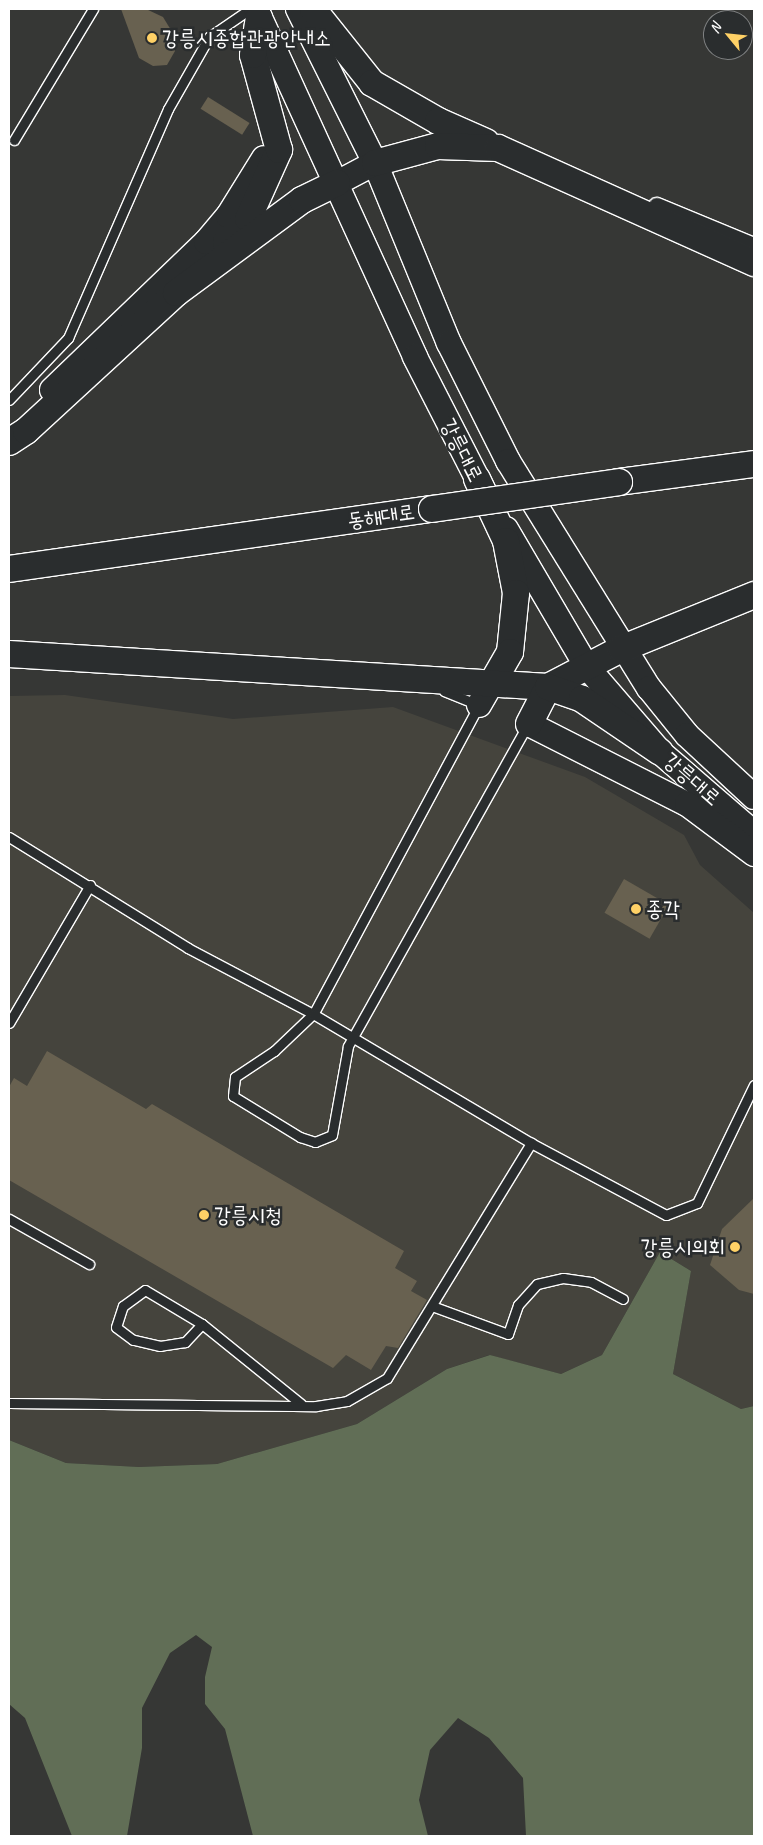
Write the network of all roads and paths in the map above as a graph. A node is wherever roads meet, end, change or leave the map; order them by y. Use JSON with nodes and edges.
{"nodes":[{"id":1,"x":93,"y":9,"type":"edge"},
{"id":2,"x":298,"y":9,"type":"edge"},
{"id":3,"x":313,"y":9,"type":"edge"},
{"id":4,"x":255,"y":12,"type":"edge"},
{"id":5,"x":390,"y":93,"type":"junction"},
{"id":6,"x":14,"y":140,"type":"dead end"},
{"id":7,"x":277,"y":140,"type":"junction"},
{"id":8,"x":498,"y":148,"type":"junction"},
{"id":9,"x":374,"y":163,"type":"junction"},
{"id":10,"x":337,"y":182,"type":"junction"},
{"id":11,"x":754,"y":246,"type":"edge"},
{"id":12,"x":754,"y":263,"type":"edge"},
{"id":13,"x":176,"y":293,"type":"junction"},
{"id":14,"x":9,"y":400,"type":"edge"},
{"id":15,"x":13,"y":436,"type":"edge"},
{"id":16,"x":754,"y":464,"type":"edge"},
{"id":17,"x":477,"y":480,"type":"junction"},
{"id":18,"x":9,"y":569,"type":"edge"},
{"id":19,"x":754,"y":595,"type":"edge"},
{"id":20,"x":621,"y":649,"type":"junction"},
{"id":21,"x":9,"y":654,"type":"edge"},
{"id":22,"x":587,"y":667,"type":"junction"},
{"id":23,"x":404,"y":681,"type":"junction"},
{"id":24,"x":493,"y":682,"type":"junction"},
{"id":25,"x":548,"y":687,"type":"junction"},
{"id":26,"x":479,"y":705,"type":"junction"},
{"id":27,"x":529,"y":724,"type":"junction"},
{"id":28,"x":660,"y":752,"type":"junction"},
{"id":29,"x":754,"y":797,"type":"edge"},
{"id":30,"x":754,"y":833,"type":"edge"},
{"id":31,"x":9,"y":837,"type":"edge"},
{"id":32,"x":754,"y":854,"type":"edge"},
{"id":33,"x":90,"y":885,"type":"junction"},
{"id":34,"x":13,"y":1007,"type":"edge"},
{"id":35,"x":314,"y":1014,"type":"junction"},
{"id":36,"x":9,"y":1023,"type":"edge"},
{"id":37,"x":354,"y":1040,"type":"junction"},
{"id":38,"x":754,"y":1086,"type":"edge"},
{"id":39,"x":531,"y":1143,"type":"junction"},
{"id":40,"x":9,"y":1219,"type":"edge"},
{"id":41,"x":89,"y":1264,"type":"dead end"},
{"id":42,"x":623,"y":1299,"type":"dead end"},
{"id":43,"x":432,"y":1306,"type":"junction"},
{"id":44,"x":202,"y":1324,"type":"junction"},
{"id":45,"x":9,"y":1403,"type":"edge"},
{"id":46,"x":301,"y":1404,"type":"junction"}],
"edges":[{"from":1,"to":6,"type":"lane"},
{"from":2,"to":9,"type":"street","name":"강릉대로"},
{"from":3,"to":5,"type":"main road"},
{"from":4,"to":7,"type":"main road"},
{"from":4,"to":10,"type":"street","name":"강릉대로"},
{"from":4,"to":14,"type":"lane"},
{"from":5,"to":8,"type":"main road"},
{"from":5,"to":11,"type":"street"},
{"from":7,"to":13,"type":"main road"},
{"from":7,"to":15,"type":"street"},
{"from":8,"to":9,"type":"main road"},
{"from":8,"to":12,"type":"main road"},
{"from":9,"to":10,"type":"street"},
{"from":9,"to":20,"type":"street","name":"강릉대로"},
{"from":10,"to":13,"type":"main road"},
{"from":10,"to":17,"type":"street","name":"강릉대로"},
{"from":13,"to":15,"type":"main road"},
{"from":16,"to":18,"type":"main road","name":"동해대로","bridge":true},
{"from":17,"to":22,"type":"street","name":"강릉대로"},
{"from":17,"to":24,"type":"main road"},
{"from":19,"to":20,"type":"main road"},
{"from":20,"to":22,"type":"main road"},
{"from":20,"to":29,"type":"street","name":"강릉대로"},
{"from":21,"to":23,"type":"main road"},
{"from":22,"to":25,"type":"main road"},
{"from":22,"to":28,"type":"street","name":"강릉대로"},
{"from":23,"to":24,"type":"main road"},
{"from":23,"to":26,"type":"lane"},
{"from":24,"to":25,"type":"main road"},
{"from":24,"to":26,"type":"street"},
{"from":25,"to":27,"type":"main road"},
{"from":25,"to":28,"type":"main road"},
{"from":26,"to":35,"type":"lane"},
{"from":27,"to":32,"type":"street"},
{"from":27,"to":37,"type":"lane"},
{"from":28,"to":30,"type":"street","name":"강릉대로"},
{"from":31,"to":33,"type":"lane"},
{"from":33,"to":34,"type":"lane"},
{"from":33,"to":35,"type":"lane"},
{"from":34,"to":36,"type":"lane"},
{"from":35,"to":37,"type":"lane"},
{"from":35,"to":37,"type":"lane"},
{"from":37,"to":39,"type":"lane"},
{"from":38,"to":39,"type":"lane"},
{"from":39,"to":43,"type":"lane"},
{"from":40,"to":41,"type":"lane"},
{"from":42,"to":43,"type":"lane"},
{"from":43,"to":46,"type":"lane"},
{"from":44,"to":44,"type":"lane"},
{"from":44,"to":46,"type":"lane"},
{"from":45,"to":46,"type":"lane"}]}
